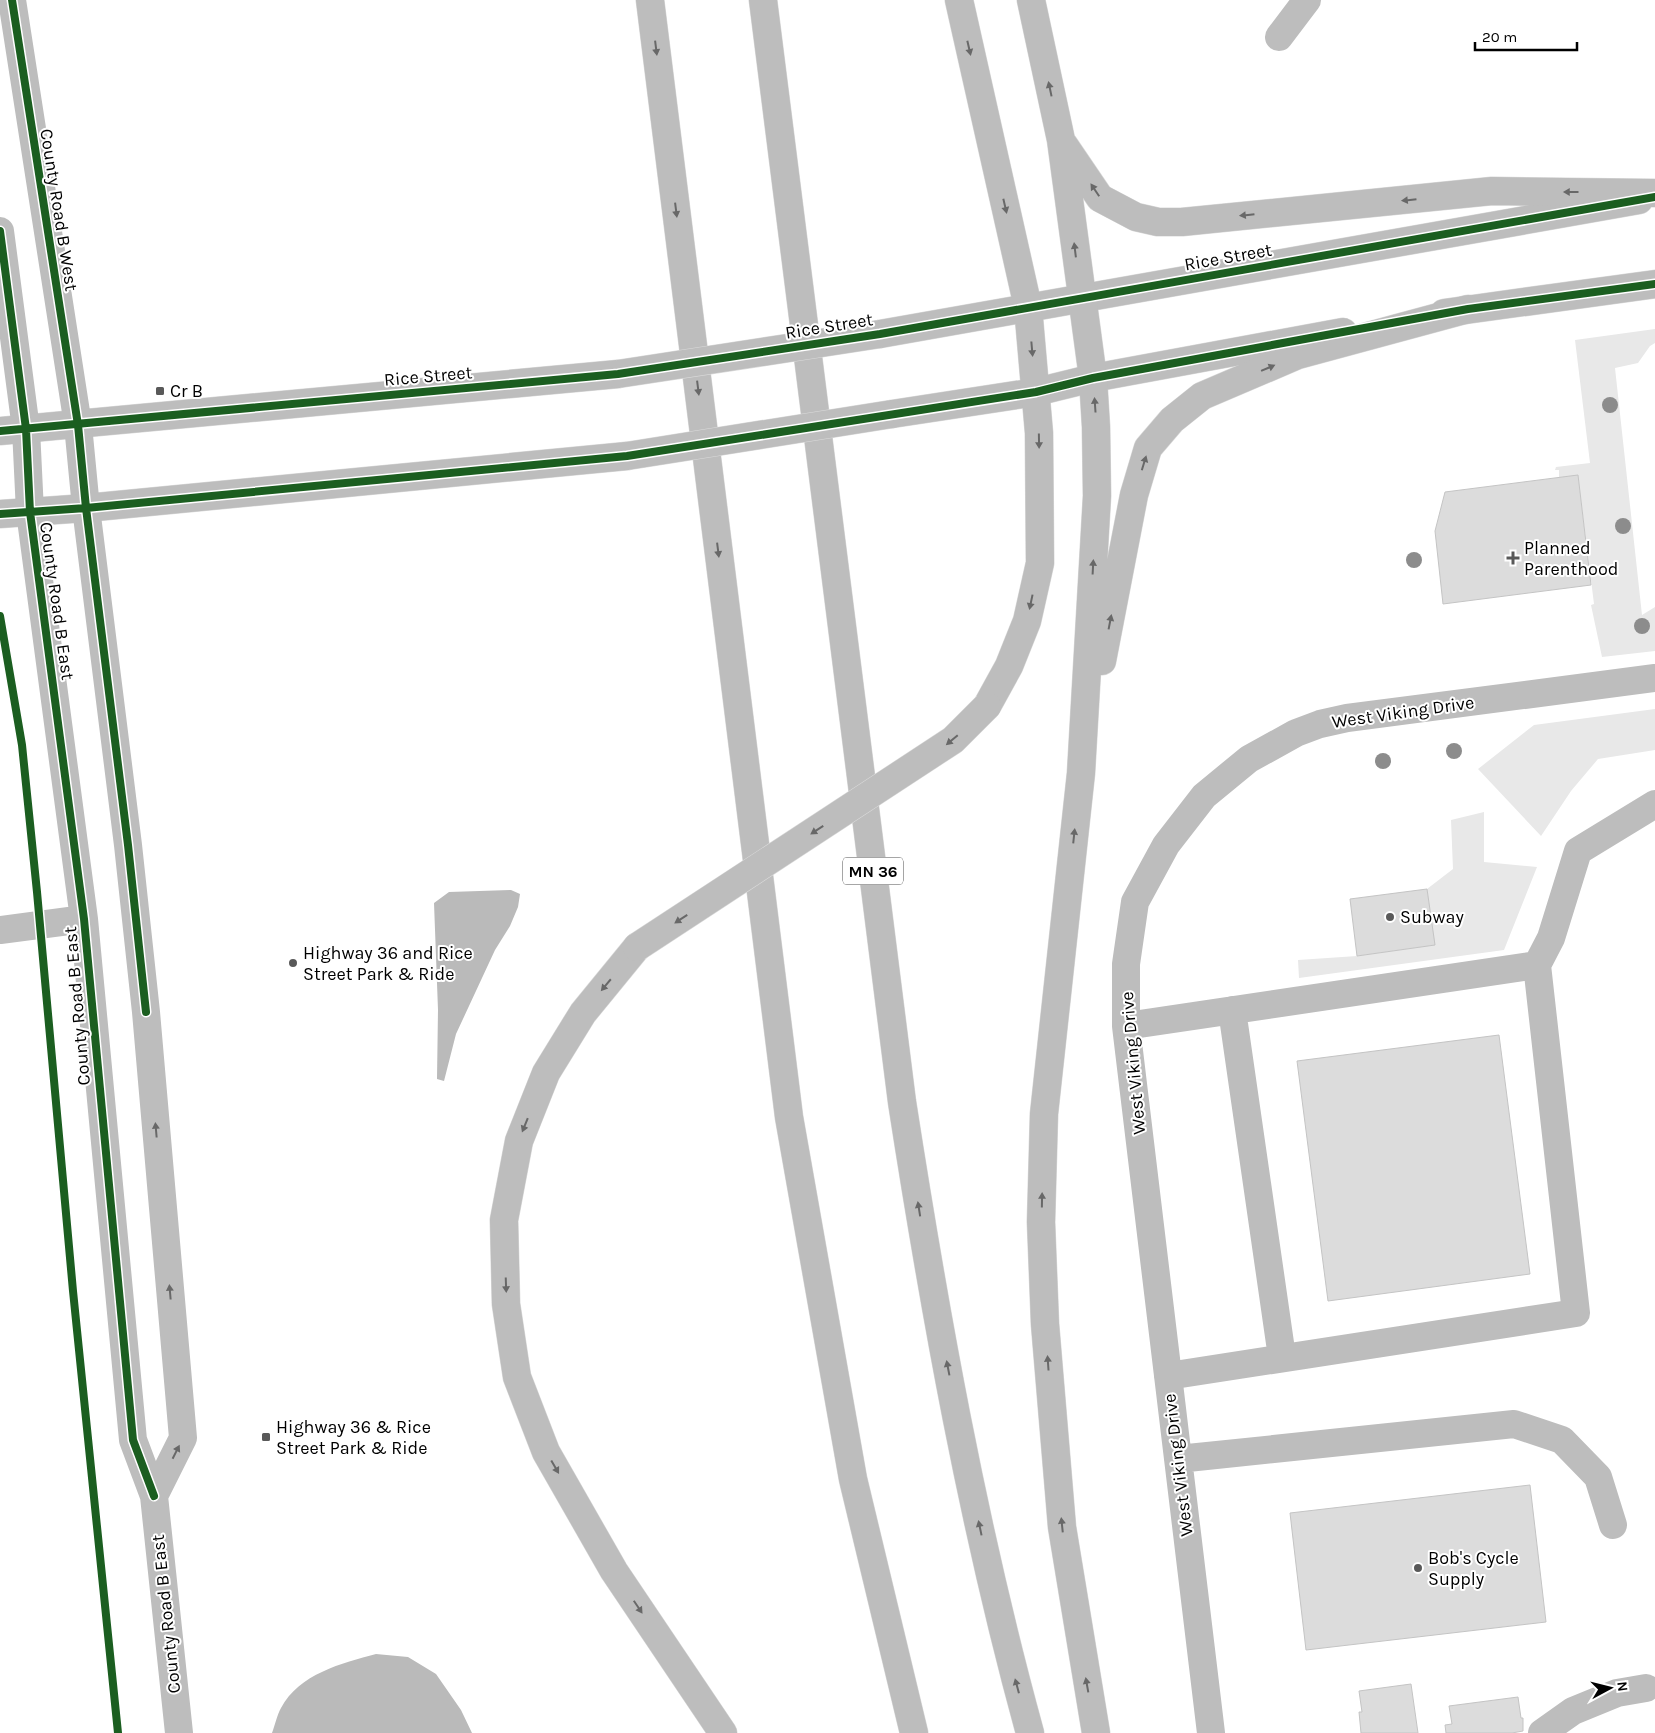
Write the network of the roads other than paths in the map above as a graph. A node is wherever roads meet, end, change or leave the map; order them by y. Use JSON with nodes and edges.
{"nodes":[{"id":1,"x":12,"y":0,"type":"edge"},
{"id":2,"x":650,"y":0,"type":"edge"},
{"id":3,"x":763,"y":0,"type":"edge"},
{"id":4,"x":958,"y":0,"type":"edge"},
{"id":5,"x":1031,"y":0,"type":"edge"},
{"id":6,"x":1307,"y":0,"type":"edge"},
{"id":7,"x":1279,"y":37,"type":"dead end"},
{"id":8,"x":1061,"y":140,"type":"junction"},
{"id":9,"x":1655,"y":193,"type":"edge"},
{"id":10,"x":1655,"y":197,"type":"edge"},
{"id":11,"x":0,"y":232,"type":"edge"},
{"id":12,"x":1655,"y":284,"type":"edge"},
{"id":13,"x":1081,"y":298,"type":"junction"},
{"id":14,"x":1028,"y":307,"type":"junction"},
{"id":15,"x":1468,"y":309,"type":"junction"},
{"id":16,"x":1093,"y":378,"type":"junction"},
{"id":17,"x":1036,"y":392,"type":"junction"},
{"id":18,"x":78,"y":424,"type":"junction"},
{"id":19,"x":13,"y":430,"type":"edge"},
{"id":20,"x":86,"y":508,"type":"junction"},
{"id":21,"x":30,"y":512,"type":"junction"},
{"id":22,"x":0,"y":514,"type":"edge"},
{"id":23,"x":1655,"y":678,"type":"edge"},
{"id":24,"x":1081,"y":773,"type":"junction"},
{"id":25,"x":1655,"y":804,"type":"edge"},
{"id":26,"x":84,"y":919,"type":"junction"},
{"id":27,"x":0,"y":930,"type":"edge"},
{"id":28,"x":1537,"y":965,"type":"junction"},
{"id":29,"x":1232,"y":1010,"type":"junction"},
{"id":30,"x":1126,"y":1026,"type":"junction"},
{"id":31,"x":1282,"y":1358,"type":"junction"},
{"id":32,"x":1168,"y":1376,"type":"junction"},
{"id":33,"x":1178,"y":1458,"type":"junction"},
{"id":34,"x":154,"y":1496,"type":"junction"},
{"id":35,"x":1613,"y":1525,"type":"dead end"},
{"id":36,"x":1646,"y":1688,"type":"dead end"},
{"id":37,"x":179,"y":1733,"type":"edge"},
{"id":38,"x":723,"y":1733,"type":"edge"},
{"id":39,"x":914,"y":1733,"type":"edge"},
{"id":40,"x":1030,"y":1733,"type":"edge"},
{"id":41,"x":1096,"y":1733,"type":"edge"},
{"id":42,"x":1211,"y":1733,"type":"edge"},
{"id":43,"x":1542,"y":1733,"type":"edge"}],
"edges":[{"from":1,"to":18,"type":"main road","name":"County Road B West"},
{"from":2,"to":39,"type":"main road","one_way":true},
{"from":40,"to":3,"type":"main road","number":"MN 36","one_way":true},
{"from":4,"to":14,"type":"main road","one_way":true},
{"from":8,"to":5,"type":"main road","one_way":true},
{"from":6,"to":7,"type":"main road"},
{"from":9,"to":8,"type":"main road","one_way":true},
{"from":13,"to":8,"type":"main road","one_way":true},
{"from":10,"to":13,"type":"main road","name":"Rice Street"},
{"from":11,"to":19,"type":"main road"},
{"from":12,"to":15,"type":"main road"},
{"from":13,"to":14,"type":"main road","name":"Rice Street"},
{"from":13,"to":16,"type":"main road"},
{"from":14,"to":17,"type":"main road","one_way":true},
{"from":14,"to":18,"type":"main road","name":"Rice Street","bridge":true},
{"from":15,"to":16,"type":"main road"},
{"from":24,"to":15,"type":"main road","one_way":true},
{"from":16,"to":17,"type":"main road"},
{"from":24,"to":16,"type":"main road","one_way":true},
{"from":17,"to":20,"type":"main road","bridge":true},
{"from":17,"to":38,"type":"main road","one_way":true,"bridge":true},
{"from":18,"to":19,"type":"main road","name":"Rice Street"},
{"from":18,"to":20,"type":"main road"},
{"from":19,"to":21,"type":"main road"},
{"from":20,"to":21,"type":"main road"},
{"from":34,"to":20,"type":"main road","one_way":true},
{"from":21,"to":22,"type":"main road"},
{"from":21,"to":26,"type":"main road","name":"County Road B East"},
{"from":23,"to":30,"type":"main road","name":"West Viking Drive"},
{"from":41,"to":24,"type":"main road","one_way":true},
{"from":25,"to":28,"type":"main road"},
{"from":26,"to":27,"type":"main road"},
{"from":26,"to":34,"type":"main road","name":"County Road B East"},
{"from":28,"to":29,"type":"main road"},
{"from":28,"to":31,"type":"main road"},
{"from":29,"to":30,"type":"main road"},
{"from":29,"to":31,"type":"main road"},
{"from":30,"to":32,"type":"main road","name":"West Viking Drive"},
{"from":31,"to":32,"type":"main road"},
{"from":32,"to":33,"type":"main road","name":"West Viking Drive"},
{"from":33,"to":35,"type":"main road"},
{"from":33,"to":42,"type":"main road","name":"West Viking Drive"},
{"from":34,"to":37,"type":"main road","name":"County Road B East"},
{"from":36,"to":43,"type":"main road"}]}
